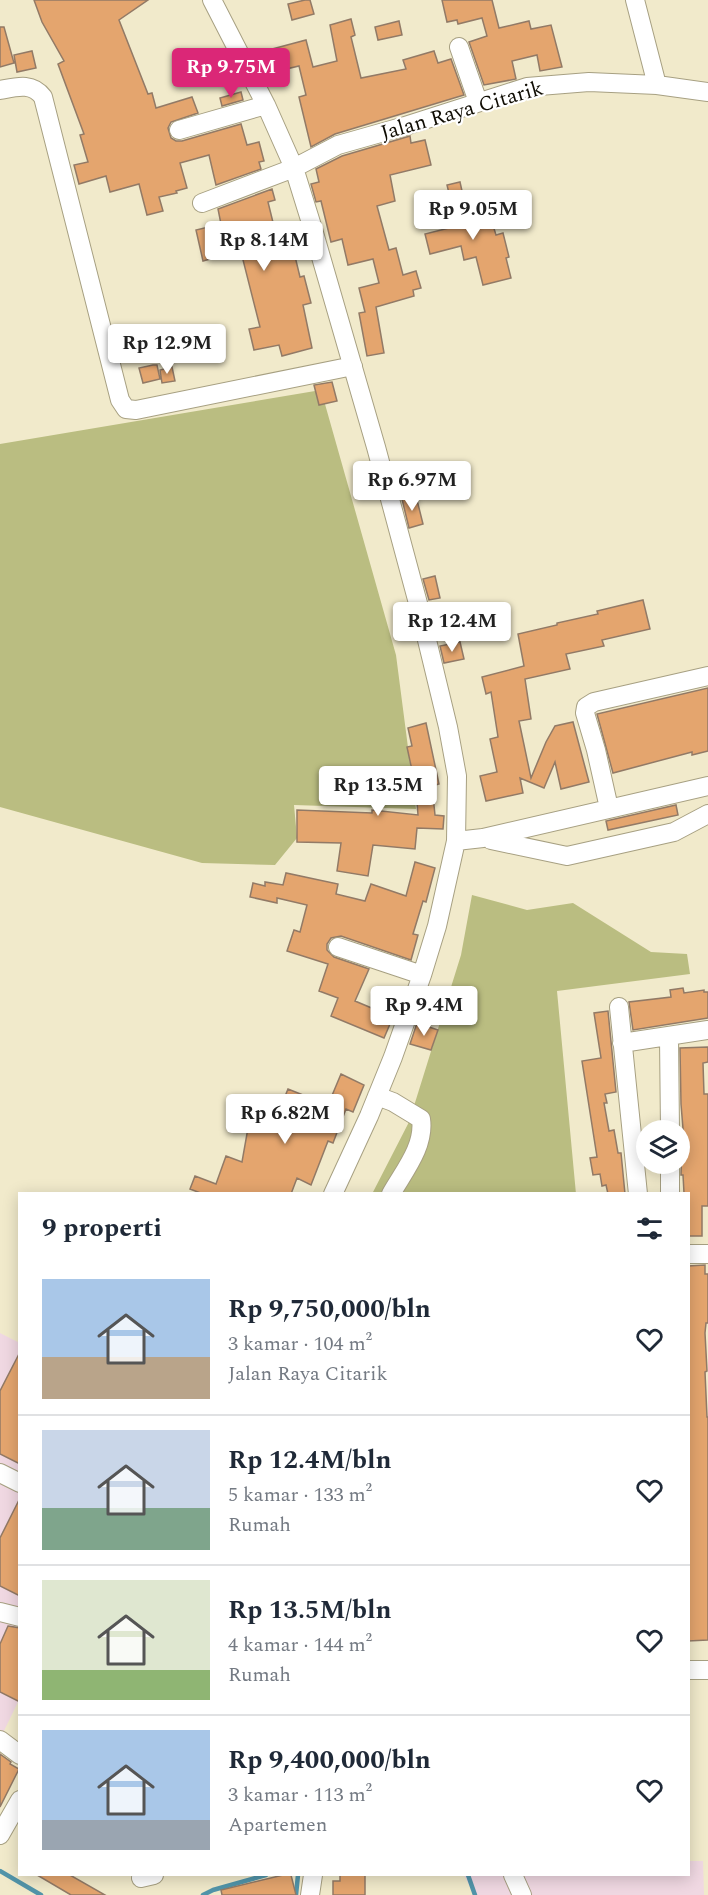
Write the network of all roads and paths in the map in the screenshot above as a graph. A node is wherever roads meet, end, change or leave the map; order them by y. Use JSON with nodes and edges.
{"nodes":[{"id":1,"x":212,"y":0,"type":"edge"},
{"id":2,"x":635,"y":0,"type":"edge"},
{"id":3,"x":459,"y":47,"type":"dead end"},
{"id":4,"x":657,"y":84,"type":"junction"},
{"id":5,"x":0,"y":90,"type":"edge"},
{"id":6,"x":708,"y":92,"type":"edge"},
{"id":7,"x":478,"y":102,"type":"junction"},
{"id":8,"x":266,"y":105,"type":"junction"},
{"id":9,"x":179,"y":130,"type":"dead end"},
{"id":10,"x":294,"y":168,"type":"junction"},
{"id":11,"x":202,"y":203,"type":"dead end"},
{"id":12,"x":352,"y":366,"type":"junction"},
{"id":13,"x":708,"y":676,"type":"edge"},
{"id":14,"x":708,"y":786,"type":"edge"},
{"id":15,"x":609,"y":808,"type":"junction"},
{"id":16,"x":708,"y":814,"type":"edge"},
{"id":17,"x":483,"y":838,"type":"junction"},
{"id":18,"x":456,"y":842,"type":"junction"},
{"id":19,"x":338,"y":947,"type":"dead end"},
{"id":20,"x":422,"y":975,"type":"junction"},
{"id":21,"x":619,"y":1007,"type":"dead end"},
{"id":22,"x":708,"y":1030,"type":"edge"},
{"id":23,"x":669,"y":1038,"type":"junction"},
{"id":24,"x":622,"y":1043,"type":"junction"},
{"id":25,"x":377,"y":1096,"type":"junction"},
{"id":26,"x":670,"y":1120,"type":"edge"},
{"id":27,"x":670,"y":1174,"type":"edge"},
{"id":28,"x":334,"y":1192,"type":"edge"},
{"id":29,"x":392,"y":1192,"type":"edge"},
{"id":30,"x":638,"y":1192,"type":"edge"},
{"id":31,"x":670,"y":1192,"type":"edge"},
{"id":32,"x":690,"y":1254,"type":"edge"},
{"id":33,"x":708,"y":1254,"type":"edge"},
{"id":34,"x":0,"y":1473,"type":"edge"},
{"id":35,"x":18,"y":1482,"type":"edge"},
{"id":36,"x":0,"y":1612,"type":"edge"},
{"id":37,"x":18,"y":1616,"type":"edge"},
{"id":38,"x":690,"y":1670,"type":"edge"},
{"id":39,"x":708,"y":1670,"type":"edge"},
{"id":40,"x":0,"y":1740,"type":"edge"},
{"id":41,"x":18,"y":1754,"type":"edge"},
{"id":42,"x":18,"y":1804,"type":"edge"},
{"id":43,"x":0,"y":1835,"type":"edge"},
{"id":44,"x":313,"y":1876,"type":"edge"},
{"id":45,"x":513,"y":1876,"type":"edge"},
{"id":46,"x":310,"y":1895,"type":"edge"},
{"id":47,"x":522,"y":1895,"type":"edge"}],
"edges":[{"from":1,"to":8,"type":"street"},
{"from":2,"to":4,"type":"street"},
{"from":3,"to":7,"type":"street"},
{"from":4,"to":6,"type":"street","name":"Jalan Raya Citarik"},
{"from":4,"to":7,"type":"street","name":"Jalan Raya Citarik"},
{"from":5,"to":12,"type":"street"},
{"from":7,"to":10,"type":"street","name":"Jalan Raya Citarik"},
{"from":8,"to":9,"type":"street"},
{"from":8,"to":10,"type":"street"},
{"from":10,"to":11,"type":"street","name":"Jalan Raya Citarik"},
{"from":10,"to":12,"type":"street"},
{"from":12,"to":18,"type":"street"},
{"from":13,"to":15,"type":"street"},
{"from":14,"to":15,"type":"street"},
{"from":15,"to":17,"type":"street"},
{"from":16,"to":17,"type":"street"},
{"from":17,"to":18,"type":"street"},
{"from":18,"to":20,"type":"street"},
{"from":19,"to":20,"type":"street"},
{"from":20,"to":25,"type":"street"},
{"from":21,"to":24,"type":"street"},
{"from":22,"to":23,"type":"street"},
{"from":23,"to":24,"type":"street"},
{"from":23,"to":26,"type":"street"},
{"from":24,"to":30,"type":"street"},
{"from":25,"to":28,"type":"street"},
{"from":25,"to":29,"type":"street"},
{"from":27,"to":31,"type":"street"},
{"from":32,"to":33,"type":"street"},
{"from":34,"to":35,"type":"street"},
{"from":36,"to":37,"type":"street"},
{"from":38,"to":39,"type":"street"},
{"from":40,"to":41,"type":"street"},
{"from":42,"to":43,"type":"street"},
{"from":44,"to":46,"type":"street"},
{"from":45,"to":47,"type":"street"}]}
